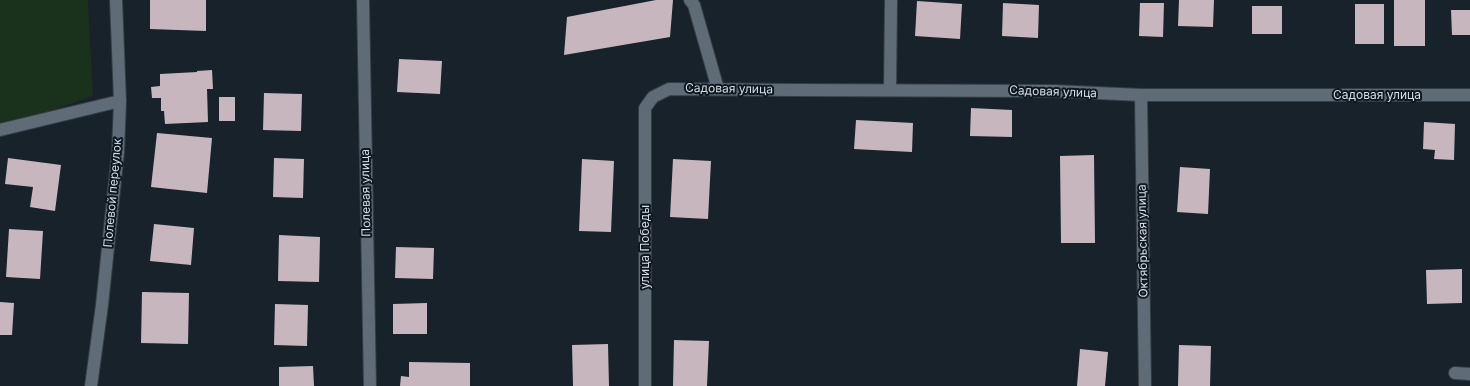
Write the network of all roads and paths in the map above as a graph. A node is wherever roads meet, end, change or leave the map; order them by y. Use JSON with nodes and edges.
{"nodes":[{"id":1,"x":116,"y":0,"type":"edge"},
{"id":2,"x":362,"y":0,"type":"edge"},
{"id":3,"x":690,"y":0,"type":"edge"},
{"id":4,"x":891,"y":0,"type":"edge"},
{"id":5,"x":718,"y":89,"type":"junction"},
{"id":6,"x":890,"y":90,"type":"junction"},
{"id":7,"x":1141,"y":95,"type":"junction"},
{"id":8,"x":1470,"y":95,"type":"edge"},
{"id":9,"x":120,"y":101,"type":"junction"},
{"id":10,"x":645,"y":108,"type":"joint"},
{"id":11,"x":0,"y":130,"type":"edge"},
{"id":12,"x":1456,"y":373,"type":"dead end"},
{"id":13,"x":1470,"y":374,"type":"edge"},
{"id":14,"x":92,"y":386,"type":"edge"},
{"id":15,"x":370,"y":386,"type":"edge"},
{"id":16,"x":645,"y":386,"type":"edge"},
{"id":17,"x":1145,"y":386,"type":"edge"}],
"edges":[{"from":1,"to":9,"type":"street","name":"Полевой переулок"},
{"from":2,"to":15,"type":"street","name":"Полевая улица"},
{"from":3,"to":5,"type":"street"},
{"from":4,"to":6,"type":"street"},
{"from":5,"to":6,"type":"street","name":"Садовая улица"},
{"from":5,"to":10,"type":"street","name":"Садовая улица"},
{"from":6,"to":7,"type":"street","name":"Садовая улица"},
{"from":7,"to":8,"type":"street","name":"Садовая улица"},
{"from":7,"to":17,"type":"street","name":"Октябрьская улица"},
{"from":9,"to":11,"type":"street"},
{"from":9,"to":14,"type":"street","name":"Полевой переулок"},
{"from":10,"to":16,"type":"street","name":"улица Победы"},
{"from":12,"to":13,"type":"street"}]}
